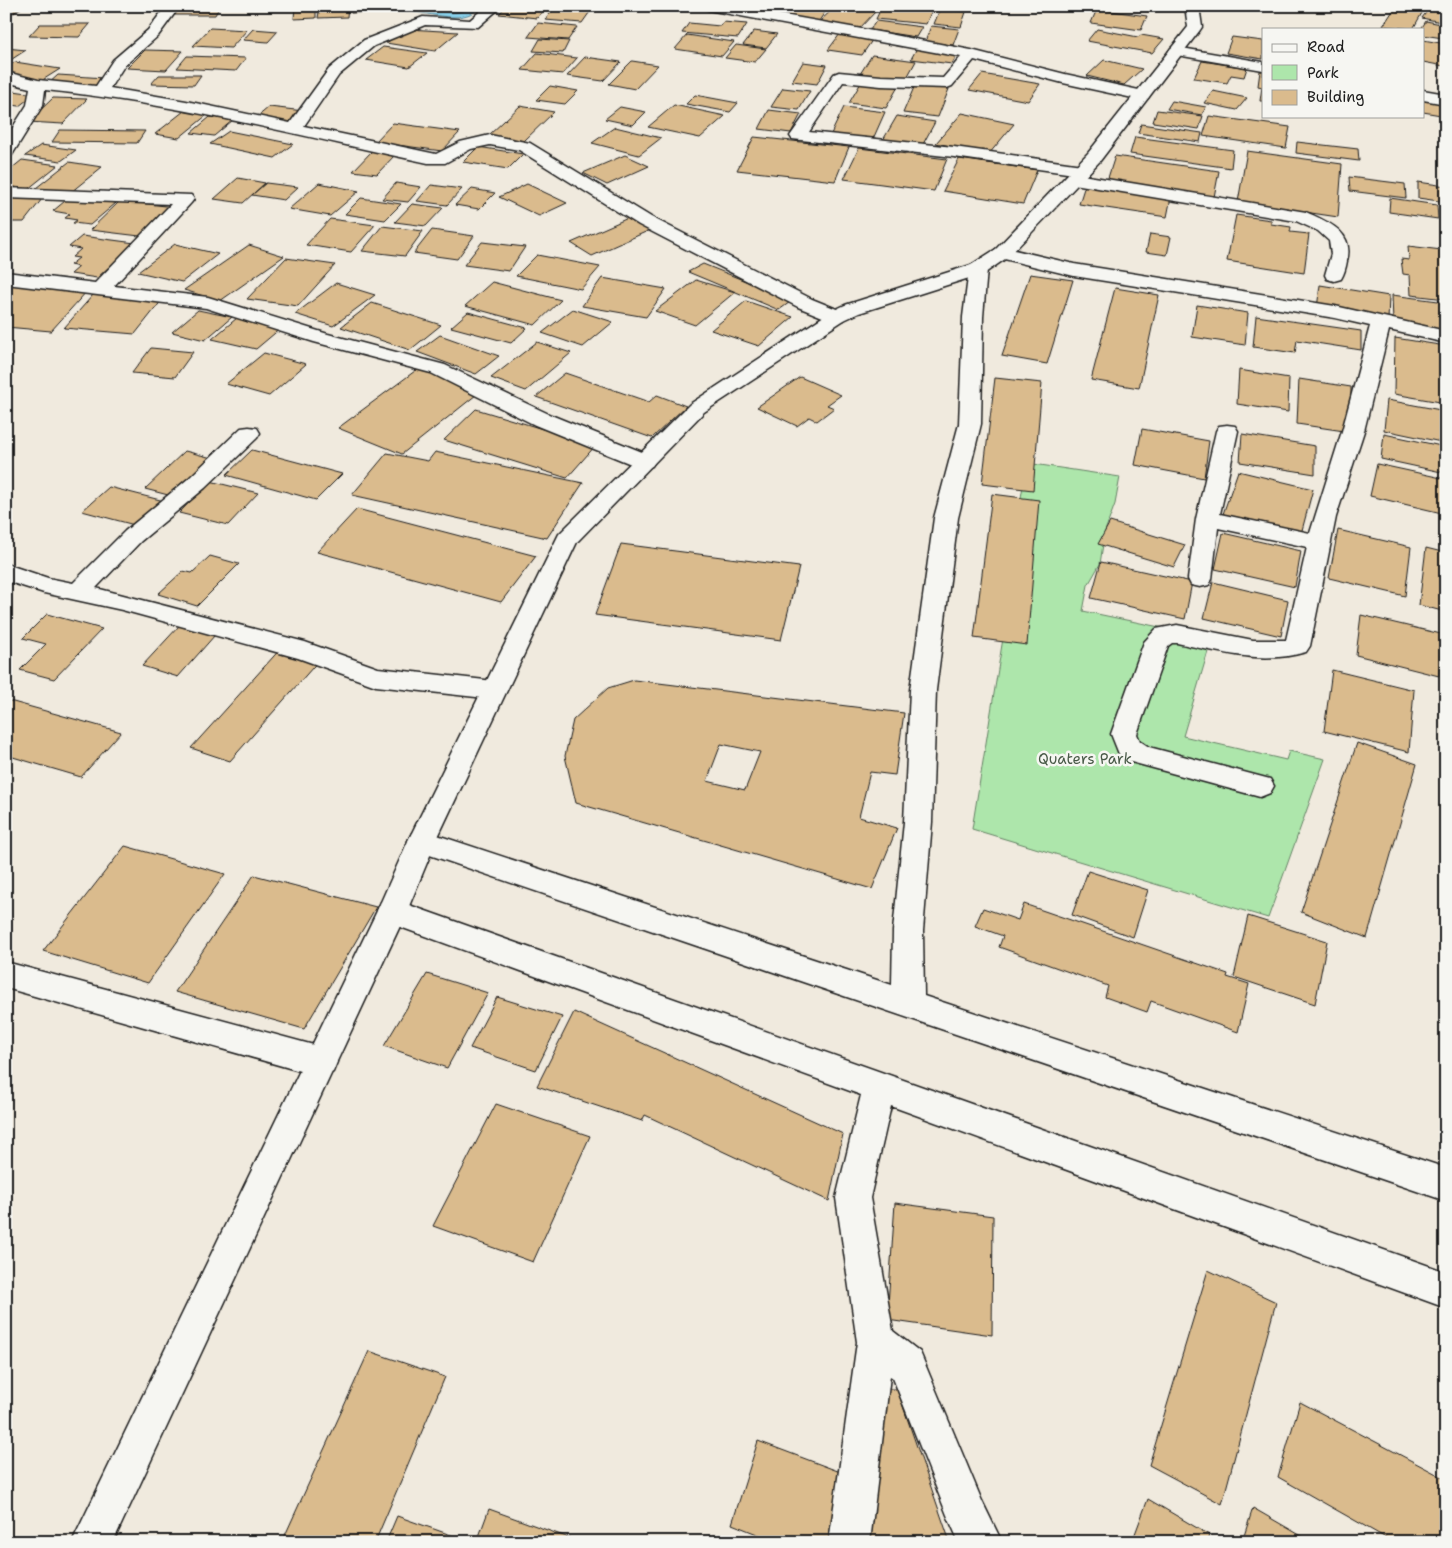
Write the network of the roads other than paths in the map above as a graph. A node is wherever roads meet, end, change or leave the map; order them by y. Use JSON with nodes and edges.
{"nodes":[{"id":1,"x":173,"y":6,"type":"edge"},
{"id":2,"x":495,"y":6,"type":"edge"},
{"id":3,"x":708,"y":6,"type":"edge"},
{"id":4,"x":1192,"y":6,"type":"edge"},
{"id":5,"x":736,"y":8,"type":"edge"},
{"id":6,"x":1176,"y":51,"type":"junction"},
{"id":7,"x":971,"y":54,"type":"junction"},
{"id":8,"x":1262,"y":66,"type":"edge"},
{"id":9,"x":6,"y":78,"type":"edge"},
{"id":10,"x":38,"y":85,"type":"junction"},
{"id":11,"x":100,"y":91,"type":"junction"},
{"id":12,"x":1142,"y":95,"type":"junction"},
{"id":13,"x":1424,"y":95,"type":"edge"},
{"id":14,"x":1446,"y":100,"type":"edge"},
{"id":15,"x":294,"y":129,"type":"junction"},
{"id":16,"x":6,"y":151,"type":"edge"},
{"id":17,"x":1078,"y":175,"type":"junction"},
{"id":18,"x":6,"y":193,"type":"edge"},
{"id":19,"x":1002,"y":252,"type":"junction"},
{"id":20,"x":978,"y":269,"type":"junction"},
{"id":21,"x":1334,"y":275,"type":"dead end"},
{"id":22,"x":6,"y":278,"type":"edge"},
{"id":23,"x":99,"y":290,"type":"junction"},
{"id":24,"x":836,"y":316,"type":"junction"},
{"id":25,"x":1381,"y":322,"type":"junction"},
{"id":26,"x":1446,"y":336,"type":"edge"},
{"id":27,"x":1227,"y":431,"type":"dead end"},
{"id":28,"x":249,"y":433,"type":"dead end"},
{"id":29,"x":644,"y":461,"type":"junction"},
{"id":30,"x":1208,"y":519,"type":"junction"},
{"id":31,"x":1319,"y":542,"type":"junction"},
{"id":32,"x":6,"y":572,"type":"edge"},
{"id":33,"x":1200,"y":579,"type":"dead end"},
{"id":34,"x":78,"y":592,"type":"junction"},
{"id":35,"x":494,"y":690,"type":"junction"},
{"id":36,"x":1260,"y":786,"type":"dead end"},
{"id":37,"x":422,"y":841,"type":"junction"},
{"id":38,"x":392,"y":911,"type":"junction"},
{"id":39,"x":6,"y":975,"type":"edge"},
{"id":40,"x":908,"y":1006,"type":"junction"},
{"id":41,"x":320,"y":1062,"type":"junction"},
{"id":42,"x":878,"y":1087,"type":"junction"},
{"id":43,"x":1446,"y":1186,"type":"edge"},
{"id":44,"x":1446,"y":1290,"type":"edge"},
{"id":45,"x":876,"y":1342,"type":"junction"},
{"id":46,"x":92,"y":1542,"type":"edge"},
{"id":47,"x":849,"y":1542,"type":"edge"},
{"id":48,"x":982,"y":1542,"type":"edge"}],
"edges":[{"from":1,"to":11,"type":"street"},
{"from":2,"to":15,"type":"street"},
{"from":3,"to":5,"type":"street"},
{"from":4,"to":6,"type":"street"},
{"from":5,"to":7,"type":"street"},
{"from":6,"to":8,"type":"street"},
{"from":6,"to":12,"type":"street"},
{"from":7,"to":12,"type":"street"},
{"from":7,"to":17,"type":"street"},
{"from":9,"to":10,"type":"street"},
{"from":10,"to":11,"type":"street"},
{"from":10,"to":16,"type":"street"},
{"from":11,"to":15,"type":"street"},
{"from":12,"to":17,"type":"street"},
{"from":13,"to":14,"type":"street"},
{"from":15,"to":24,"type":"street"},
{"from":17,"to":19,"type":"street"},
{"from":17,"to":21,"type":"street"},
{"from":18,"to":23,"type":"street"},
{"from":19,"to":20,"type":"street"},
{"from":19,"to":25,"type":"street"},
{"from":20,"to":24,"type":"street"},
{"from":20,"to":40,"type":"street"},
{"from":22,"to":23,"type":"street"},
{"from":23,"to":29,"type":"street"},
{"from":24,"to":29,"type":"street"},
{"from":25,"to":26,"type":"street"},
{"from":25,"to":31,"type":"street"},
{"from":27,"to":30,"type":"street"},
{"from":28,"to":34,"type":"street"},
{"from":29,"to":35,"type":"street"},
{"from":30,"to":31,"type":"street"},
{"from":30,"to":33,"type":"street"},
{"from":31,"to":36,"type":"street"},
{"from":32,"to":34,"type":"street"},
{"from":34,"to":35,"type":"street"},
{"from":35,"to":37,"type":"street"},
{"from":37,"to":38,"type":"street"},
{"from":37,"to":40,"type":"street"},
{"from":38,"to":41,"type":"street"},
{"from":38,"to":42,"type":"street"},
{"from":39,"to":41,"type":"street"},
{"from":40,"to":43,"type":"street"},
{"from":41,"to":46,"type":"street"},
{"from":42,"to":44,"type":"street"},
{"from":42,"to":45,"type":"street"},
{"from":45,"to":47,"type":"street"},
{"from":45,"to":48,"type":"street"}]}
